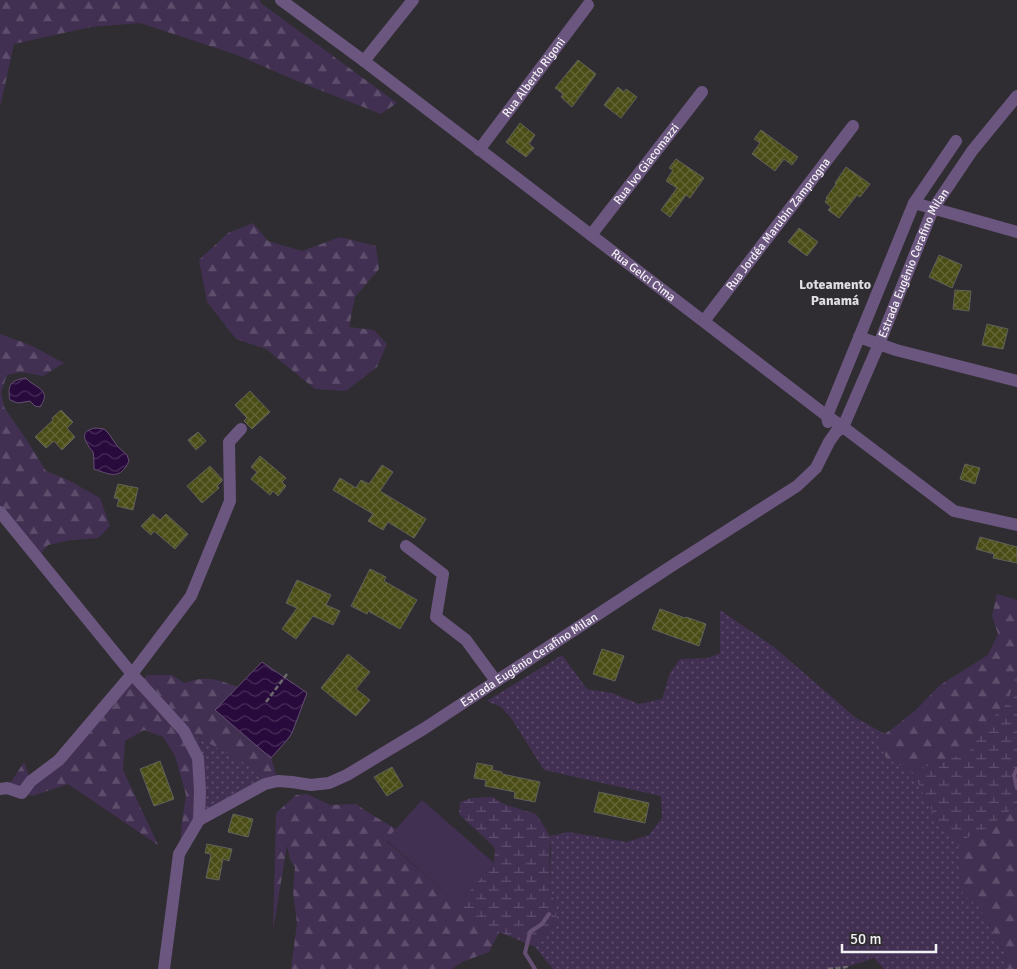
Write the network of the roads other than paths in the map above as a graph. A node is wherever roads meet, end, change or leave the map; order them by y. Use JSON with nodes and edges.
{"nodes":[{"id":1,"x":281,"y":0,"type":"edge"},
{"id":2,"x":413,"y":0,"type":"edge"},
{"id":3,"x":588,"y":5,"type":"dead end"},
{"id":4,"x":364,"y":61,"type":"junction"},
{"id":5,"x":702,"y":92,"type":"dead end"},
{"id":6,"x":1017,"y":96,"type":"edge"},
{"id":7,"x":853,"y":126,"type":"dead end"},
{"id":8,"x":956,"y":141,"type":"dead end"},
{"id":9,"x":479,"y":150,"type":"junction"},
{"id":10,"x":914,"y":204,"type":"junction"},
{"id":11,"x":933,"y":209,"type":"junction"},
{"id":12,"x":1017,"y":232,"type":"edge"},
{"id":13,"x":591,"y":235,"type":"junction"},
{"id":14,"x":704,"y":321,"type":"junction"},
{"id":15,"x":859,"y":337,"type":"junction"},
{"id":16,"x":879,"y":344,"type":"junction"},
{"id":17,"x":1017,"y":381,"type":"edge"},
{"id":18,"x":827,"y":416,"type":"junction"},
{"id":19,"x":843,"y":427,"type":"junction"},
{"id":20,"x":241,"y":429,"type":"dead end"},
{"id":21,"x":829,"y":442,"type":"junction"},
{"id":22,"x":0,"y":512,"type":"edge"},
{"id":23,"x":1017,"y":525,"type":"edge"},
{"id":24,"x":406,"y":546,"type":"dead end"},
{"id":25,"x":132,"y":674,"type":"junction"},
{"id":26,"x":496,"y":681,"type":"junction"},
{"id":27,"x":0,"y":789,"type":"edge"},
{"id":28,"x":199,"y":820,"type":"junction"},
{"id":29,"x":164,"y":969,"type":"edge"}],
"edges":[{"from":1,"to":4,"type":"street","name":"Rua Gelci Cima"},
{"from":2,"to":4,"type":"street"},
{"from":3,"to":9,"type":"street","name":"Rua Alberto Rigoni"},
{"from":4,"to":9,"type":"street","name":"Rua Gelci Cima"},
{"from":5,"to":13,"type":"street","name":"Rua Ivo Giacomazzi"},
{"from":6,"to":11,"type":"street","name":"Estrada Eugênio Cerafino Milan"},
{"from":7,"to":14,"type":"street","name":"Rua Jordéa Marubin Zamprogna"},
{"from":8,"to":10,"type":"street","name":"Estrada Eugênio Cerafino Milan"},
{"from":9,"to":13,"type":"street","name":"Rua Gelci Cima"},
{"from":10,"to":11,"type":"street"},
{"from":10,"to":15,"type":"street","name":"Estrada Eugênio Cerafino Milan"},
{"from":11,"to":12,"type":"street"},
{"from":11,"to":16,"type":"street","name":"Estrada Eugênio Cerafino Milan"},
{"from":13,"to":14,"type":"street","name":"Rua Gelci Cima"},
{"from":14,"to":18,"type":"street","name":"Rua Gelci Cima"},
{"from":15,"to":16,"type":"street"},
{"from":15,"to":18,"type":"street","name":"Estrada Eugênio Cerafino Milan"},
{"from":16,"to":17,"type":"street"},
{"from":16,"to":19,"type":"street","name":"Estrada Eugênio Cerafino Milan"},
{"from":18,"to":19,"type":"street","name":"Rua Gelci Cima"},
{"from":18,"to":21,"type":"street","name":"Estrada Eugênio Cerafino Milan"},
{"from":19,"to":21,"type":"street","name":"Estrada Eugênio Cerafino Milan"},
{"from":19,"to":23,"type":"street","name":"Rua Gelci Cima"},
{"from":20,"to":25,"type":"street"},
{"from":21,"to":26,"type":"street","name":"Estrada Eugênio Cerafino Milan"},
{"from":22,"to":25,"type":"street"},
{"from":24,"to":26,"type":"street"},
{"from":25,"to":27,"type":"street"},
{"from":25,"to":28,"type":"street"},
{"from":26,"to":28,"type":"street","name":"Estrada Eugênio Cerafino Milan"},
{"from":28,"to":29,"type":"street"}]}
